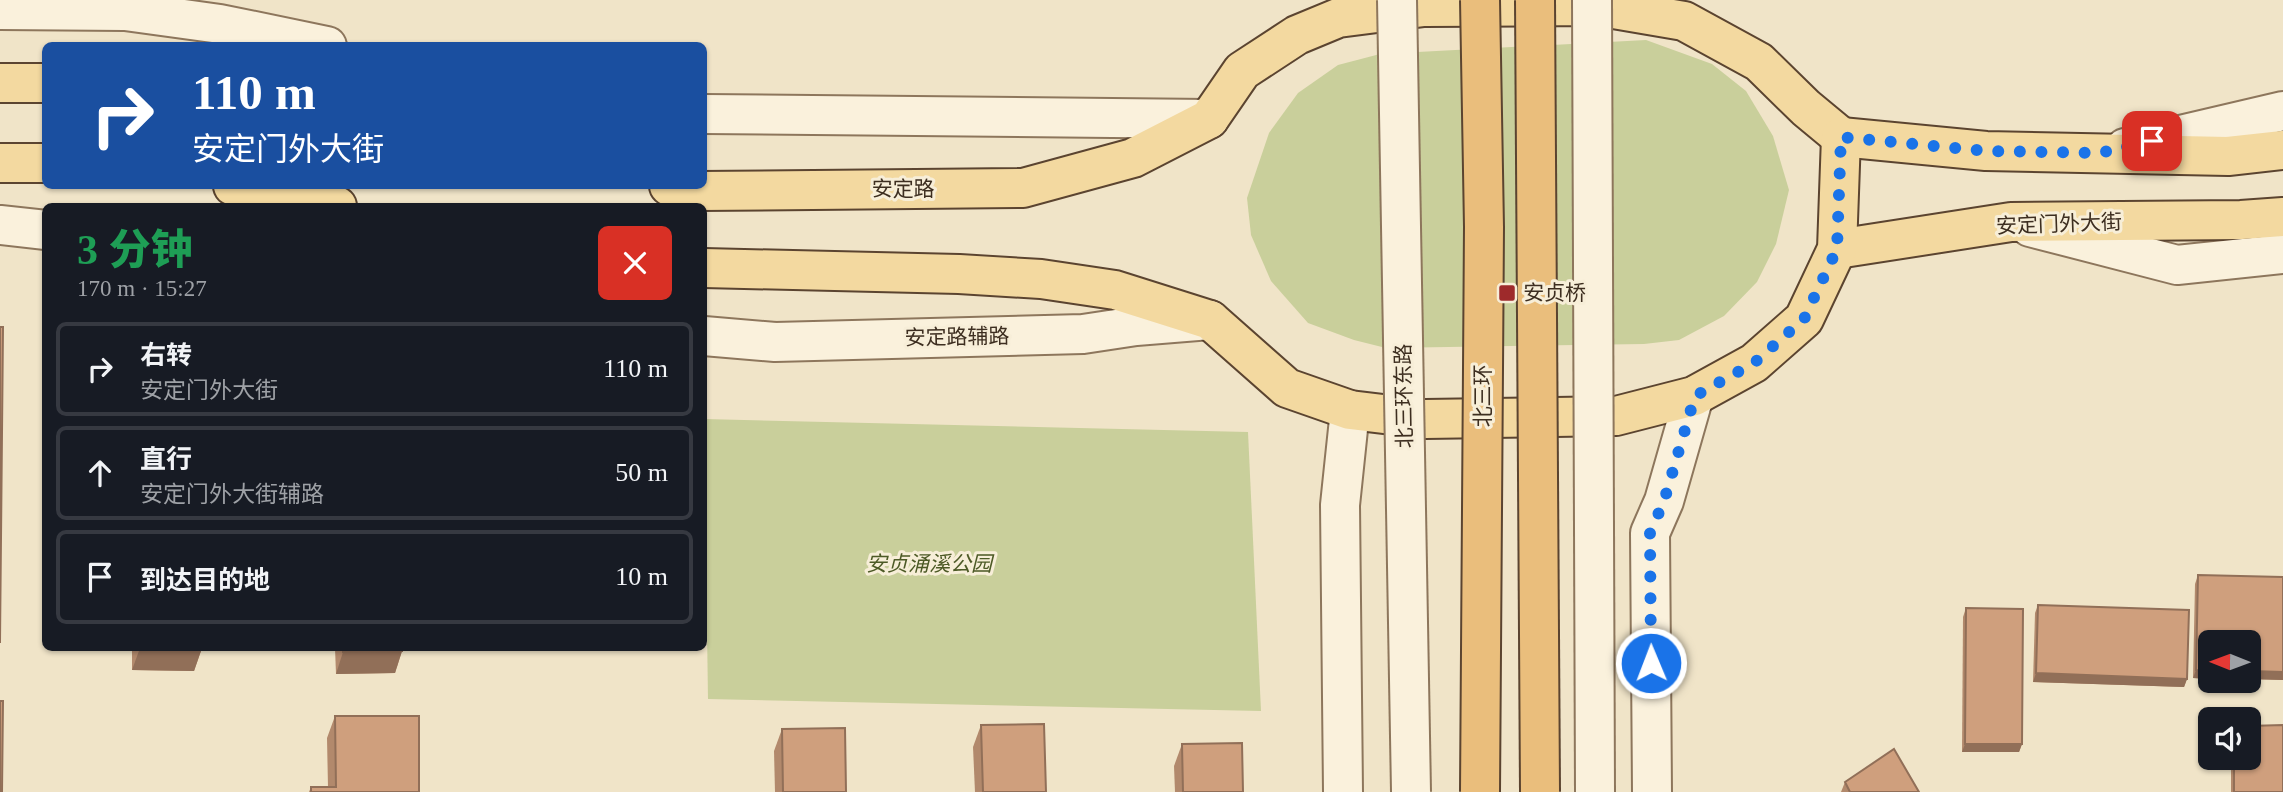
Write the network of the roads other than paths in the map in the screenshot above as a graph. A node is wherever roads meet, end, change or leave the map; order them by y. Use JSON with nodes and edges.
{"nodes":[{"id":1,"x":1397,"y":0,"type":"edge"},
{"id":2,"x":1480,"y":0,"type":"edge"},
{"id":3,"x":1535,"y":0,"type":"edge"},
{"id":4,"x":1592,"y":0,"type":"edge"},
{"id":5,"x":1338,"y":9,"type":"edge"},
{"id":6,"x":0,"y":10,"type":"edge"},
{"id":7,"x":1683,"y":11,"type":"edge"},
{"id":8,"x":308,"y":42,"type":"edge"},
{"id":9,"x":0,"y":83,"type":"edge"},
{"id":10,"x":42,"y":83,"type":"edge"},
{"id":11,"x":2283,"y":111,"type":"edge"},
{"id":12,"x":707,"y":114,"type":"edge"},
{"id":13,"x":1209,"y":118,"type":"junction"},
{"id":14,"x":1841,"y":137,"type":"junction"},
{"id":15,"x":2283,"y":150,"type":"edge"},
{"id":16,"x":2100,"y":153,"type":"junction"},
{"id":17,"x":0,"y":163,"type":"edge"},
{"id":18,"x":42,"y":163,"type":"edge"},
{"id":19,"x":249,"y":189,"type":"edge"},
{"id":20,"x":688,"y":189,"type":"edge"},
{"id":21,"x":321,"y":203,"type":"edge"},
{"id":22,"x":2283,"y":217,"type":"edge"},
{"id":23,"x":2011,"y":222,"type":"junction"},
{"id":24,"x":0,"y":225,"type":"edge"},
{"id":25,"x":42,"y":230,"type":"edge"},
{"id":26,"x":1837,"y":249,"type":"junction"},
{"id":27,"x":2283,"y":254,"type":"edge"},
{"id":28,"x":707,"y":268,"type":"edge"},
{"id":29,"x":1210,"y":320,"type":"junction"},
{"id":30,"x":707,"y":336,"type":"edge"},
{"id":31,"x":1695,"y":396,"type":"junction"},
{"id":32,"x":1350,"y":410,"type":"junction"},
{"id":33,"x":1343,"y":792,"type":"edge"},
{"id":34,"x":1411,"y":792,"type":"edge"},
{"id":35,"x":1480,"y":792,"type":"edge"},
{"id":36,"x":1540,"y":792,"type":"edge"},
{"id":37,"x":1595,"y":792,"type":"edge"},
{"id":38,"x":1653,"y":792,"type":"edge"}],
"edges":[{"from":1,"to":34,"type":"street","name":"北三环东路","bridge":true},
{"from":2,"to":35,"type":"highway","name":"北三环","bridge":true},
{"from":3,"to":36,"type":"highway","bridge":true},
{"from":4,"to":37,"type":"street","bridge":true},
{"from":5,"to":7,"type":"main road"},
{"from":5,"to":13,"type":"main road"},
{"from":6,"to":8,"type":"street"},
{"from":7,"to":14,"type":"main road"},
{"from":9,"to":10,"type":"main road"},
{"from":11,"to":16,"type":"street"},
{"from":12,"to":13,"type":"street"},
{"from":13,"to":20,"type":"main road","name":"安定路"},
{"from":14,"to":16,"type":"main road"},
{"from":14,"to":26,"type":"main road"},
{"from":15,"to":16,"type":"main road"},
{"from":17,"to":18,"type":"main road"},
{"from":19,"to":21,"type":"main road"},
{"from":22,"to":23,"type":"main road","name":"安定门外大街"},
{"from":23,"to":26,"type":"main road","name":"安定门外大街"},
{"from":23,"to":27,"type":"street"},
{"from":24,"to":25,"type":"street"},
{"from":26,"to":31,"type":"main road"},
{"from":28,"to":29,"type":"main road"},
{"from":29,"to":30,"type":"street","name":"安定路辅路"},
{"from":29,"to":32,"type":"main road"},
{"from":31,"to":32,"type":"main road"},
{"from":31,"to":38,"type":"street"},
{"from":32,"to":33,"type":"street"}]}
